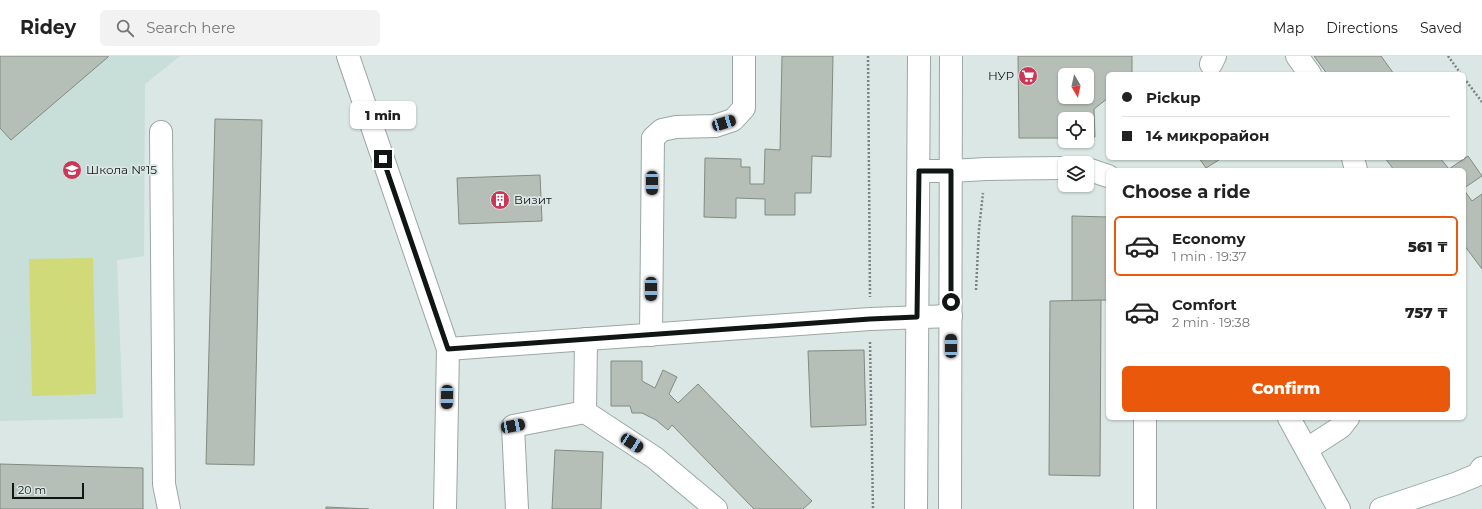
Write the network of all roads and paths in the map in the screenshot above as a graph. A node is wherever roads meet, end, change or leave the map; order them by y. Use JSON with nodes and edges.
{"nodes":[{"id":1,"x":348,"y":56,"type":"edge"},
{"id":2,"x":744,"y":56,"type":"edge"},
{"id":3,"x":868,"y":56,"type":"edge"},
{"id":4,"x":919,"y":56,"type":"edge"},
{"id":5,"x":951,"y":56,"type":"edge"},
{"id":6,"x":1297,"y":56,"type":"edge"},
{"id":7,"x":1448,"y":56,"type":"edge"},
{"id":8,"x":1309,"y":72,"type":"edge"},
{"id":9,"x":1460,"y":72,"type":"edge"},
{"id":10,"x":1466,"y":81,"type":"edge"},
{"id":11,"x":1482,"y":102,"type":"edge"},
{"id":12,"x":161,"y":132,"type":"dead end"},
{"id":13,"x":1058,"y":168,"type":"edge"},
{"id":14,"x":919,"y":171,"type":"junction"},
{"id":15,"x":951,"y":171,"type":"junction"},
{"id":16,"x":1094,"y":171,"type":"edge"},
{"id":17,"x":1106,"y":175,"type":"edge"},
{"id":18,"x":951,"y":316,"type":"junction"},
{"id":19,"x":917,"y":317,"type":"junction"},
{"id":20,"x":870,"y":319,"type":"junction"},
{"id":21,"x":651,"y":334,"type":"junction"},
{"id":22,"x":586,"y":339,"type":"junction"},
{"id":23,"x":448,"y":349,"type":"junction"},
{"id":24,"x":585,"y":412,"type":"junction"},
{"id":25,"x":1145,"y":420,"type":"edge"},
{"id":26,"x":1290,"y":420,"type":"edge"},
{"id":27,"x":1346,"y":420,"type":"edge"},
{"id":28,"x":1307,"y":449,"type":"junction"},
{"id":29,"x":1482,"y":468,"type":"edge"},
{"id":30,"x":169,"y":509,"type":"edge"},
{"id":31,"x":445,"y":509,"type":"edge"},
{"id":32,"x":517,"y":509,"type":"edge"},
{"id":33,"x":716,"y":509,"type":"edge"},
{"id":34,"x":873,"y":509,"type":"edge"},
{"id":35,"x":916,"y":509,"type":"edge"},
{"id":36,"x":950,"y":509,"type":"edge"},
{"id":37,"x":1145,"y":509,"type":"edge"},
{"id":38,"x":1339,"y":509,"type":"edge"},
{"id":39,"x":1381,"y":509,"type":"edge"}],
"edges":[{"from":1,"to":23,"type":"street"},
{"from":2,"to":21,"type":"street"},
{"from":3,"to":20,"type":"path"},
{"from":4,"to":14,"type":"street"},
{"from":5,"to":15,"type":"street"},
{"from":6,"to":8,"type":"street"},
{"from":7,"to":9,"type":"path"},
{"from":10,"to":11,"type":"path"},
{"from":12,"to":30,"type":"street"},
{"from":13,"to":15,"type":"street"},
{"from":14,"to":15,"type":"street"},
{"from":14,"to":19,"type":"street"},
{"from":15,"to":18,"type":"street"},
{"from":16,"to":17,"type":"street"},
{"from":18,"to":19,"type":"street"},
{"from":18,"to":36,"type":"street"},
{"from":19,"to":20,"type":"street"},
{"from":19,"to":35,"type":"street"},
{"from":20,"to":21,"type":"street"},
{"from":20,"to":34,"type":"path"},
{"from":21,"to":22,"type":"street"},
{"from":22,"to":23,"type":"street"},
{"from":22,"to":24,"type":"street"},
{"from":23,"to":31,"type":"street"},
{"from":24,"to":32,"type":"street"},
{"from":24,"to":33,"type":"street"},
{"from":25,"to":37,"type":"street"},
{"from":26,"to":28,"type":"street"},
{"from":27,"to":28,"type":"street"},
{"from":28,"to":38,"type":"street"},
{"from":29,"to":39,"type":"street"}]}
